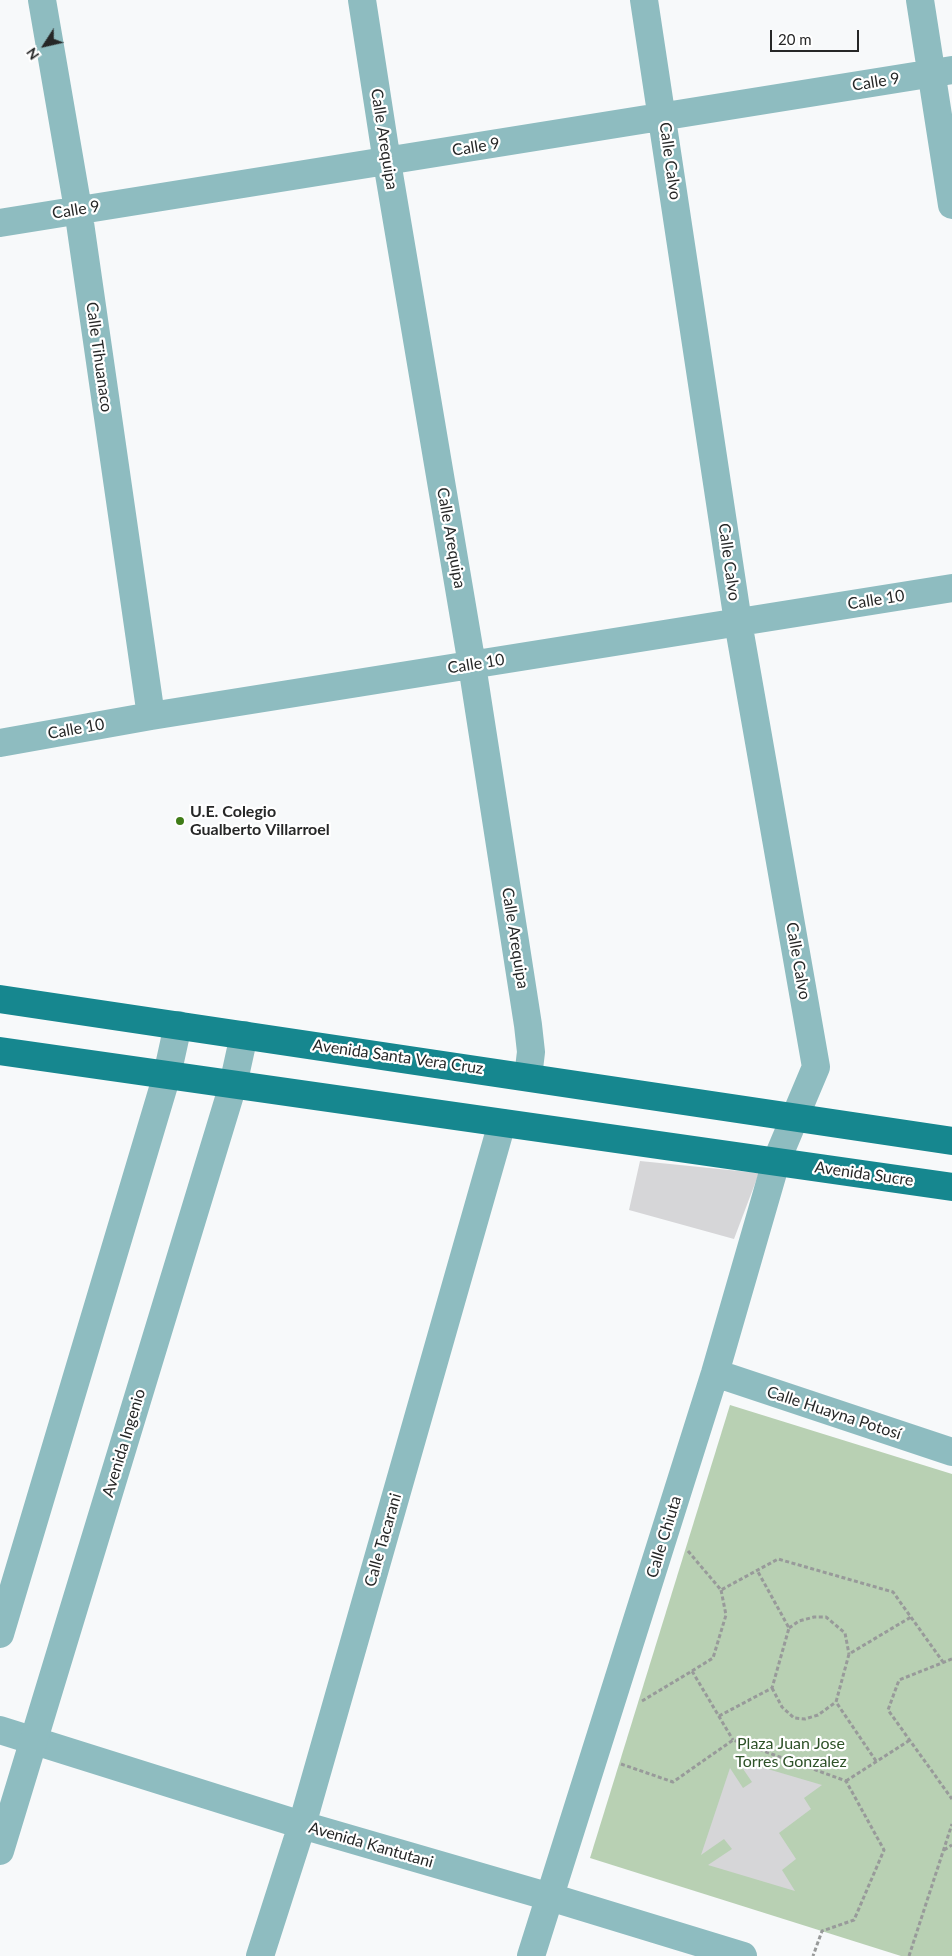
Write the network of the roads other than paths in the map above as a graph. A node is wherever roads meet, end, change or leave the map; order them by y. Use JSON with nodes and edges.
{"nodes":[{"id":1,"x":42,"y":0,"type":"edge"},
{"id":2,"x":362,"y":0,"type":"edge"},
{"id":3,"x":644,"y":0,"type":"edge"},
{"id":4,"x":920,"y":0,"type":"edge"},
{"id":5,"x":942,"y":72,"type":"edge"},
{"id":6,"x":664,"y":117,"type":"junction"},
{"id":7,"x":387,"y":162,"type":"junction"},
{"id":8,"x":952,"y":206,"type":"edge"},
{"id":9,"x":78,"y":209,"type":"junction"},
{"id":10,"x":0,"y":223,"type":"edge"},
{"id":11,"x":952,"y":588,"type":"edge"},
{"id":12,"x":738,"y":622,"type":"junction"},
{"id":13,"x":472,"y":665,"type":"junction"},
{"id":14,"x":151,"y":716,"type":"junction"},
{"id":15,"x":0,"y":743,"type":"edge"},
{"id":16,"x":0,"y":999,"type":"edge"},
{"id":17,"x":178,"y":1025,"type":"junction"},
{"id":18,"x":244,"y":1035,"type":"junction"},
{"id":19,"x":0,"y":1051,"type":"edge"},
{"id":20,"x":167,"y":1075,"type":"junction"},
{"id":21,"x":528,"y":1077,"type":"junction"},
{"id":22,"x":233,"y":1084,"type":"junction"},
{"id":23,"x":795,"y":1119,"type":"junction"},
{"id":24,"x":502,"y":1123,"type":"junction"},
{"id":25,"x":952,"y":1141,"type":"edge"},
{"id":26,"x":776,"y":1162,"type":"junction"},
{"id":27,"x":952,"y":1187,"type":"edge"},
{"id":28,"x":715,"y":1373,"type":"junction"},
{"id":29,"x":952,"y":1452,"type":"edge"},
{"id":30,"x":0,"y":1634,"type":"edge"},
{"id":31,"x":0,"y":1730,"type":"edge"},
{"id":32,"x":35,"y":1740,"type":"junction"},
{"id":33,"x":302,"y":1825,"type":"junction"},
{"id":34,"x":0,"y":1851,"type":"edge"},
{"id":35,"x":550,"y":1896,"type":"junction"},
{"id":36,"x":260,"y":1956,"type":"edge"},
{"id":37,"x":531,"y":1956,"type":"edge"},
{"id":38,"x":742,"y":1956,"type":"edge"}],
"edges":[{"from":1,"to":9,"type":"street","name":"Calle Tihuanaco"},
{"from":2,"to":7,"type":"street","name":"Calle Arequipa"},
{"from":3,"to":6,"type":"street","name":"Calle Calvo"},
{"from":4,"to":5,"type":"street"},
{"from":5,"to":6,"type":"street","name":"Calle 9"},
{"from":5,"to":8,"type":"street"},
{"from":6,"to":7,"type":"street","name":"Calle 9"},
{"from":6,"to":12,"type":"street","name":"Calle Calvo"},
{"from":7,"to":9,"type":"street","name":"Calle 9"},
{"from":7,"to":13,"type":"street","name":"Calle Arequipa"},
{"from":9,"to":10,"type":"street","name":"Calle 9"},
{"from":9,"to":14,"type":"street","name":"Calle Tihuanaco"},
{"from":11,"to":12,"type":"street","name":"Calle 10"},
{"from":12,"to":13,"type":"street","name":"Calle 10"},
{"from":12,"to":23,"type":"street","name":"Calle Calvo"},
{"from":13,"to":14,"type":"street","name":"Calle 10"},
{"from":13,"to":21,"type":"street","name":"Calle Arequipa"},
{"from":14,"to":15,"type":"street","name":"Calle 10"},
{"from":16,"to":17,"type":"main road","name":"Avenida Santa Vera Cruz"},
{"from":17,"to":18,"type":"main road","name":"Avenida Santa Vera Cruz"},
{"from":17,"to":20,"type":"street"},
{"from":18,"to":21,"type":"main road","name":"Avenida Santa Vera Cruz"},
{"from":18,"to":22,"type":"street","name":"Avenida Ingenio"},
{"from":19,"to":20,"type":"main road"},
{"from":20,"to":22,"type":"main road"},
{"from":20,"to":30,"type":"street"},
{"from":21,"to":23,"type":"main road","name":"Avenida Santa Vera Cruz"},
{"from":22,"to":24,"type":"main road"},
{"from":22,"to":32,"type":"street","name":"Avenida Ingenio"},
{"from":23,"to":25,"type":"main road"},
{"from":23,"to":26,"type":"street","name":"Calle Chiuta"},
{"from":24,"to":26,"type":"main road"},
{"from":24,"to":33,"type":"street","name":"Calle Tacarani"},
{"from":26,"to":27,"type":"main road","name":"Avenida Sucre"},
{"from":26,"to":28,"type":"street","name":"Calle Chiuta"},
{"from":28,"to":29,"type":"street","name":"Calle Huayna Potosí"},
{"from":28,"to":35,"type":"street","name":"Calle Chiuta"},
{"from":31,"to":32,"type":"street","name":"Avenida Kantutani"},
{"from":32,"to":33,"type":"street","name":"Avenida Kantutani"},
{"from":32,"to":34,"type":"street","name":"Avenida Ingenio"},
{"from":33,"to":35,"type":"street","name":"Avenida Kantutani"},
{"from":33,"to":36,"type":"street","name":"Calle Tacarani"},
{"from":35,"to":37,"type":"street","name":"Calle Chiuta"},
{"from":35,"to":38,"type":"street","name":"Avenida Kantutani"}]}
